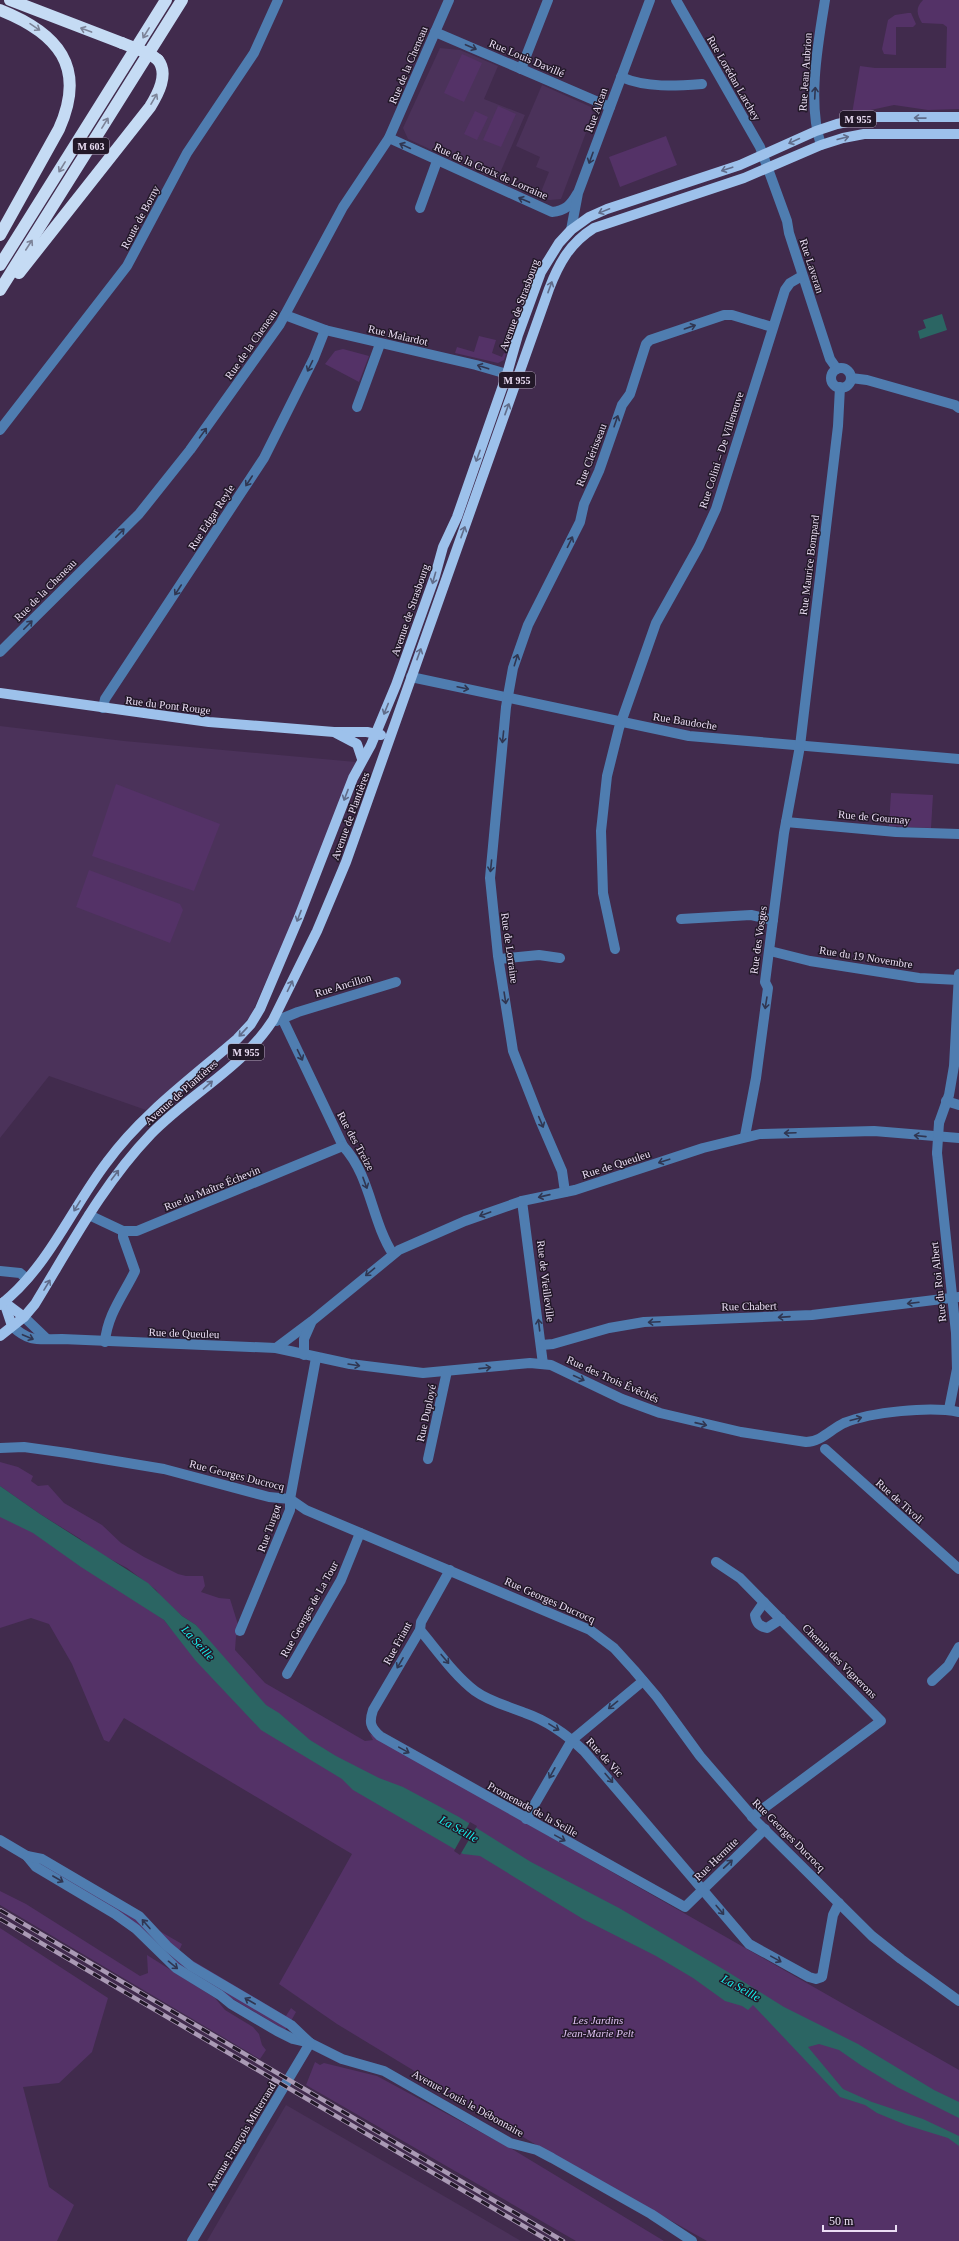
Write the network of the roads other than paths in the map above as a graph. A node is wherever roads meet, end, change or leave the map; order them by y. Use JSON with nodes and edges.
{"nodes":[{"id":1,"x":10,"y":0,"type":"edge"},
{"id":2,"x":166,"y":0,"type":"edge"},
{"id":3,"x":182,"y":0,"type":"edge"},
{"id":4,"x":278,"y":0,"type":"edge"},
{"id":5,"x":449,"y":0,"type":"edge"},
{"id":6,"x":548,"y":0,"type":"edge"},
{"id":7,"x":650,"y":0,"type":"edge"},
{"id":8,"x":676,"y":0,"type":"edge"},
{"id":9,"x":825,"y":0,"type":"edge"},
{"id":10,"x":0,"y":10,"type":"edge"},
{"id":11,"x":435,"y":32,"type":"junction"},
{"id":12,"x":521,"y":69,"type":"junction"},
{"id":13,"x":621,"y":77,"type":"junction"},
{"id":14,"x":702,"y":84,"type":"dead end"},
{"id":15,"x":610,"y":107,"type":"junction"},
{"id":16,"x":959,"y":117,"type":"edge"},
{"id":17,"x":816,"y":131,"type":"junction"},
{"id":18,"x":959,"y":134,"type":"edge"},
{"id":19,"x":389,"y":138,"type":"junction"},
{"id":20,"x":821,"y":145,"type":"junction"},
{"id":21,"x":763,"y":156,"type":"junction"},
{"id":22,"x":438,"y":161,"type":"junction"},
{"id":23,"x":768,"y":169,"type":"junction"},
{"id":24,"x":578,"y":193,"type":"junction"},
{"id":25,"x":420,"y":208,"type":"dead end"},
{"id":26,"x":571,"y":230,"type":"junction"},
{"id":27,"x":0,"y":235,"type":"edge"},
{"id":28,"x":0,"y":265,"type":"edge"},
{"id":29,"x":802,"y":276,"type":"junction"},
{"id":30,"x":0,"y":290,"type":"edge"},
{"id":31,"x":0,"y":295,"type":"edge"},
{"id":32,"x":285,"y":315,"type":"junction"},
{"id":33,"x":772,"y":327,"type":"junction"},
{"id":34,"x":325,"y":330,"type":"junction"},
{"id":35,"x":380,"y":344,"type":"junction"},
{"id":36,"x":837,"y":369,"type":"junction"},
{"id":37,"x":507,"y":374,"type":"junction"},
{"id":38,"x":851,"y":378,"type":"junction"},
{"id":39,"x":840,"y":387,"type":"junction"},
{"id":40,"x":958,"y":406,"type":"edge"},
{"id":41,"x":357,"y":407,"type":"dead end"},
{"id":42,"x":0,"y":430,"type":"edge"},
{"id":43,"x":0,"y":652,"type":"edge"},
{"id":44,"x":411,"y":677,"type":"junction"},
{"id":45,"x":0,"y":694,"type":"edge"},
{"id":46,"x":508,"y":698,"type":"junction"},
{"id":47,"x":103,"y":708,"type":"junction"},
{"id":48,"x":622,"y":722,"type":"junction"},
{"id":49,"x":334,"y":732,"type":"junction"},
{"id":50,"x":376,"y":734,"type":"junction"},
{"id":51,"x":390,"y":738,"type":"junction"},
{"id":52,"x":800,"y":746,"type":"junction"},
{"id":53,"x":362,"y":759,"type":"junction"},
{"id":54,"x":959,"y":759,"type":"edge"},
{"id":55,"x":786,"y":822,"type":"junction"},
{"id":56,"x":959,"y":834,"type":"edge"},
{"id":57,"x":681,"y":919,"type":"dead end"},
{"id":58,"x":773,"y":920,"type":"junction"},
{"id":59,"x":615,"y":949,"type":"dead end"},
{"id":60,"x":770,"y":951,"type":"junction"},
{"id":61,"x":560,"y":958,"type":"dead end"},
{"id":62,"x":499,"y":960,"type":"junction"},
{"id":63,"x":959,"y":977,"type":"edge"},
{"id":64,"x":396,"y":982,"type":"dead end"},
{"id":65,"x":282,"y":1002,"type":"junction"},
{"id":66,"x":298,"y":1012,"type":"junction"},
{"id":67,"x":278,"y":1020,"type":"junction"},
{"id":68,"x":946,"y":1101,"type":"junction"},
{"id":69,"x":959,"y":1105,"type":"edge"},
{"id":70,"x":745,"y":1136,"type":"junction"},
{"id":71,"x":959,"y":1138,"type":"edge"},
{"id":72,"x":343,"y":1146,"type":"junction"},
{"id":73,"x":565,"y":1192,"type":"junction"},
{"id":74,"x":522,"y":1202,"type":"junction"},
{"id":75,"x":89,"y":1215,"type":"junction"},
{"id":76,"x":123,"y":1231,"type":"junction"},
{"id":77,"x":393,"y":1254,"type":"junction"},
{"id":78,"x":3,"y":1271,"type":"edge"},
{"id":79,"x":27,"y":1279,"type":"junction"},
{"id":80,"x":955,"y":1298,"type":"edge"},
{"id":81,"x":2,"y":1303,"type":"edge"},
{"id":82,"x":24,"y":1317,"type":"junction"},
{"id":83,"x":312,"y":1321,"type":"junction"},
{"id":84,"x":12,"y":1326,"type":"junction"},
{"id":85,"x":0,"y":1336,"type":"edge"},
{"id":86,"x":47,"y":1339,"type":"junction"},
{"id":87,"x":105,"y":1342,"type":"junction"},
{"id":88,"x":542,"y":1345,"type":"junction"},
{"id":89,"x":276,"y":1348,"type":"junction"},
{"id":90,"x":304,"y":1355,"type":"junction"},
{"id":91,"x":316,"y":1358,"type":"junction"},
{"id":92,"x":543,"y":1364,"type":"junction"},
{"id":93,"x":447,"y":1371,"type":"junction"},
{"id":94,"x":948,"y":1409,"type":"junction"},
{"id":95,"x":959,"y":1412,"type":"edge"},
{"id":96,"x":822,"y":1437,"type":"junction"},
{"id":97,"x":811,"y":1442,"type":"junction"},
{"id":98,"x":0,"y":1448,"type":"edge"},
{"id":99,"x":825,"y":1449,"type":"junction"},
{"id":100,"x":428,"y":1459,"type":"dead end"},
{"id":101,"x":290,"y":1500,"type":"junction"},
{"id":102,"x":360,"y":1533,"type":"junction"},
{"id":103,"x":716,"y":1562,"type":"dead end"},
{"id":104,"x":959,"y":1569,"type":"edge"},
{"id":105,"x":450,"y":1570,"type":"junction"},
{"id":106,"x":764,"y":1602,"type":"junction"},
{"id":107,"x":781,"y":1619,"type":"junction"},
{"id":108,"x":420,"y":1630,"type":"junction"},
{"id":109,"x":240,"y":1631,"type":"dead end"},
{"id":110,"x":959,"y":1647,"type":"edge"},
{"id":111,"x":287,"y":1674,"type":"dead end"},
{"id":112,"x":643,"y":1681,"type":"junction"},
{"id":113,"x":932,"y":1681,"type":"dead end"},
{"id":114,"x":372,"y":1729,"type":"joint"},
{"id":115,"x":572,"y":1740,"type":"junction"},
{"id":116,"x":752,"y":1817,"type":"junction"},
{"id":117,"x":526,"y":1819,"type":"junction"},
{"id":118,"x":765,"y":1830,"type":"junction"},
{"id":119,"x":0,"y":1840,"type":"edge"},
{"id":120,"x":702,"y":1889,"type":"junction"},
{"id":121,"x":839,"y":1904,"type":"junction"},
{"id":122,"x":684,"y":1907,"type":"joint"},
{"id":123,"x":959,"y":2001,"type":"edge"},
{"id":124,"x":310,"y":2043,"type":"junction"},
{"id":125,"x":192,"y":2241,"type":"edge"},
{"id":126,"x":692,"y":2241,"type":"edge"}],
"edges":[{"from":31,"to":1,"type":"highway","one_way":true,"bridge":true},
{"from":2,"to":28,"type":"highway","number":"M 603","one_way":true},
{"from":30,"to":3,"type":"highway","number":"M 603","one_way":true},
{"from":4,"to":42,"type":"street","name":"Route de Borny"},
{"from":5,"to":11,"type":"street","name":"Rue de la Cheneau"},
{"from":6,"to":12,"type":"street"},
{"from":7,"to":13,"type":"street","name":"Rue Alcan"},
{"from":8,"to":21,"type":"street","name":"Rue Lorédan Larchey"},
{"from":17,"to":9,"type":"street","name":"Rue Jean Aubrion","one_way":true},
{"from":10,"to":27,"type":"highway","one_way":true},
{"from":11,"to":12,"type":"street","name":"Rue Louis Davillé","one_way":true},
{"from":11,"to":19,"type":"street","name":"Rue de la Cheneau"},
{"from":12,"to":15,"type":"street","name":"Rue Louis Davillé"},
{"from":13,"to":14,"type":"street"},
{"from":13,"to":15,"type":"street","name":"Rue Alcan"},
{"from":15,"to":24,"type":"street","name":"Rue Alcan","one_way":true},
{"from":16,"to":17,"type":"main road","name":"Avenue de Strasbourg","number":"M 955","one_way":true},
{"from":17,"to":20,"type":"street","name":"Rue Jean Aubrion"},
{"from":17,"to":21,"type":"main road","name":"Avenue de Strasbourg","number":"M 955","one_way":true},
{"from":20,"to":18,"type":"main road","number":"M 955","one_way":true},
{"from":22,"to":19,"type":"street","name":"Rue de la Croix de Lorraine","one_way":true},
{"from":19,"to":32,"type":"street","name":"Rue de la Cheneau"},
{"from":20,"to":23,"type":"main road","number":"M 955"},
{"from":21,"to":23,"type":"street","name":"Rue Lorédan Larchey"},
{"from":21,"to":26,"type":"main road","name":"Avenue de Strasbourg","number":"M 955","one_way":true},
{"from":24,"to":22,"type":"street","name":"Rue de la Croix de Lorraine","one_way":true},
{"from":22,"to":25,"type":"street"},
{"from":23,"to":29,"type":"street","name":"Rue Laveran"},
{"from":44,"to":23,"type":"main road","number":"M 955","one_way":true},
{"from":24,"to":26,"type":"street","name":"Rue Alcan"},
{"from":26,"to":37,"type":"main road","name":"Avenue de Strasbourg","number":"M 955"},
{"from":29,"to":33,"type":"street","name":"Rue Colini – De Villeneuve"},
{"from":29,"to":36,"type":"street","name":"Rue Laveran"},
{"from":32,"to":34,"type":"street","name":"Rue Malardot"},
{"from":43,"to":32,"type":"street","name":"Rue de la Cheneau","one_way":true},
{"from":46,"to":33,"type":"street","name":"Rue Clérisseau","one_way":true},
{"from":33,"to":48,"type":"street","name":"Rue Colini – De Villeneuve"},
{"from":34,"to":35,"type":"street","name":"Rue Malardot"},
{"from":34,"to":47,"type":"street","name":"Rue Edgar Reyle","one_way":true},
{"from":37,"to":35,"type":"street","name":"Rue Malardot","one_way":true},
{"from":35,"to":41,"type":"street"},
{"from":36,"to":38,"type":"street"},
{"from":36,"to":39,"type":"street"},
{"from":37,"to":50,"type":"main road","name":"Avenue de Strasbourg","number":"M 955","one_way":true},
{"from":38,"to":39,"type":"street"},
{"from":38,"to":40,"type":"street"},
{"from":39,"to":52,"type":"street","name":"Rue Maurice Bompard"},
{"from":44,"to":46,"type":"street","name":"Rue Baudoche","one_way":true},
{"from":44,"to":51,"type":"main road","number":"M 955"},
{"from":45,"to":47,"type":"main road","name":"Rue du Pont Rouge"},
{"from":46,"to":48,"type":"street","name":"Rue Baudoche"},
{"from":46,"to":62,"type":"street","name":"Rue de Lorraine","one_way":true},
{"from":47,"to":49,"type":"main road","name":"Rue du Pont Rouge"},
{"from":48,"to":52,"type":"street","name":"Rue Baudoche"},
{"from":48,"to":59,"type":"street","name":"Rue Colini – De Villeneuve"},
{"from":49,"to":50,"type":"main road","name":"Rue du Pont Rouge"},
{"from":49,"to":53,"type":"main road","name":"Rue du Pont Rouge"},
{"from":50,"to":51,"type":"main road","name":"Rue du Pont Rouge"},
{"from":50,"to":53,"type":"main road","name":"Avenue de Plantières","number":"M 955"},
{"from":65,"to":51,"type":"main road","name":"Avenue de Plantières","number":"M 955","one_way":true},
{"from":52,"to":54,"type":"street","name":"Rue Baudoche"},
{"from":52,"to":55,"type":"street","name":"Rue des Vosges"},
{"from":53,"to":79,"type":"main road","name":"Avenue de Plantières","number":"M 955","one_way":true},
{"from":55,"to":56,"type":"street","name":"Rue de Gournay"},
{"from":55,"to":58,"type":"street","name":"Rue des Vosges"},
{"from":57,"to":58,"type":"street"},
{"from":58,"to":60,"type":"street","name":"Rue des Vosges"},
{"from":60,"to":63,"type":"street","name":"Rue du 19 Novembre"},
{"from":60,"to":70,"type":"street","name":"Rue des Vosges","one_way":true},
{"from":61,"to":62,"type":"street"},
{"from":62,"to":73,"type":"street","name":"Rue de Lorraine","one_way":true},
{"from":63,"to":68,"type":"street"},
{"from":64,"to":66,"type":"street","name":"Rue Ancillon"},
{"from":65,"to":66,"type":"street"},
{"from":65,"to":67,"type":"main road","name":"Avenue de Plantières","number":"M 955"},
{"from":66,"to":67,"type":"street","name":"Rue Ancillon"},
{"from":67,"to":72,"type":"street","name":"Rue des Treize","one_way":true},
{"from":75,"to":67,"type":"main road","name":"Avenue de Plantières","number":"M 955","one_way":true},
{"from":68,"to":69,"type":"street"},
{"from":68,"to":80,"type":"street","name":"Rue du Roi Albert","bridge":true},
{"from":71,"to":70,"type":"street","name":"Rue de Queuleu","one_way":true},
{"from":70,"to":73,"type":"street","name":"Rue de Queuleu","one_way":true},
{"from":72,"to":76,"type":"street","name":"Rue du Maître Échevin"},
{"from":72,"to":77,"type":"street","name":"Rue des Treize","one_way":true},
{"from":73,"to":74,"type":"street","name":"Rue de Queuleu","one_way":true},
{"from":74,"to":77,"type":"street","name":"Rue de Queuleu","one_way":true},
{"from":88,"to":74,"type":"street","name":"Rue de Vieilleville","one_way":true},
{"from":75,"to":76,"type":"street"},
{"from":82,"to":75,"type":"main road","name":"Avenue de Plantières","number":"M 955","one_way":true},
{"from":76,"to":87,"type":"street"},
{"from":77,"to":83,"type":"street","name":"Rue de Queuleu","one_way":true},
{"from":78,"to":79,"type":"street"},
{"from":79,"to":81,"type":"main road","name":"Avenue de Plantières","number":"M 955"},
{"from":80,"to":88,"type":"street","name":"Rue Chabert","one_way":true},
{"from":80,"to":94,"type":"street","name":"Rue du Roi Albert"},
{"from":81,"to":82,"type":"main road"},
{"from":81,"to":84,"type":"main road"},
{"from":82,"to":84,"type":"main road","name":"Avenue de Plantières","number":"M 955"},
{"from":82,"to":86,"type":"street"},
{"from":83,"to":89,"type":"street","name":"Rue de Queuleu"},
{"from":83,"to":90,"type":"street","name":"Rue de Queuleu"},
{"from":84,"to":85,"type":"main road","name":"Avenue de Plantières","number":"M 955"},
{"from":84,"to":86,"type":"street","name":"Rue de Queuleu","one_way":true},
{"from":86,"to":87,"type":"street","name":"Rue de Queuleu"},
{"from":87,"to":89,"type":"street","name":"Rue de Queuleu"},
{"from":88,"to":92,"type":"street","name":"Rue de Vieilleville"},
{"from":89,"to":90,"type":"street","name":"Rue des Trois Évêchés"},
{"from":90,"to":91,"type":"street","name":"Rue des Trois Évêchés"},
{"from":91,"to":93,"type":"street","name":"Rue des Trois Évêchés","one_way":true},
{"from":91,"to":101,"type":"street","name":"Rue Turgot"},
{"from":93,"to":92,"type":"street","name":"Rue des Trois Évêchés","one_way":true},
{"from":92,"to":97,"type":"street","name":"Rue des Trois Évêchés","one_way":true},
{"from":93,"to":100,"type":"street","name":"Rue Duployé"},
{"from":94,"to":95,"type":"street"},
{"from":96,"to":94,"type":"street","one_way":true},
{"from":96,"to":97,"type":"street"},
{"from":96,"to":99,"type":"street"},
{"from":97,"to":99,"type":"street","name":"Rue de Tivoli"},
{"from":98,"to":101,"type":"street","name":"Rue Georges Ducrocq"},
{"from":99,"to":104,"type":"street","name":"Rue de Tivoli"},
{"from":101,"to":102,"type":"street","name":"Rue Georges Ducrocq"},
{"from":101,"to":109,"type":"street","name":"Rue Turgot"},
{"from":102,"to":105,"type":"street","name":"Rue Georges Ducrocq"},
{"from":102,"to":111,"type":"street","name":"Rue Georges de La Tour"},
{"from":103,"to":106,"type":"street","name":"Chemin des Vignerons"},
{"from":105,"to":108,"type":"street","name":"Rue Friant"},
{"from":105,"to":112,"type":"street","name":"Rue Georges Ducrocq"},
{"from":106,"to":107,"type":"street","name":"Chemin des Vignerons"},
{"from":106,"to":107,"type":"street"},
{"from":107,"to":116,"type":"street","name":"Chemin des Vignerons"},
{"from":108,"to":114,"type":"street","name":"Rue Friant","one_way":true},
{"from":108,"to":115,"type":"street","name":"Rue de Vic","one_way":true},
{"from":110,"to":113,"type":"street"},
{"from":112,"to":115,"type":"street","one_way":true},
{"from":112,"to":116,"type":"street","name":"Rue Georges Ducrocq"},
{"from":114,"to":117,"type":"street","name":"Promenade de la Seille","one_way":true},
{"from":115,"to":117,"type":"street","one_way":true},
{"from":115,"to":120,"type":"street","name":"Rue de Vic","one_way":true},
{"from":116,"to":118,"type":"street","name":"Rue Georges Ducrocq"},
{"from":117,"to":122,"type":"street","name":"Promenade de la Seille","one_way":true},
{"from":120,"to":118,"type":"street","name":"Rue Hermite","one_way":true},
{"from":118,"to":121,"type":"street","name":"Rue Georges Ducrocq"},
{"from":119,"to":124,"type":"street","name":"Avenue Louis le Débonnaire"},
{"from":120,"to":121,"type":"street","name":"Rue de Vic","one_way":true},
{"from":120,"to":122,"type":"street","name":"Rue Hermite"},
{"from":121,"to":123,"type":"street","name":"Rue Georges Ducrocq"},
{"from":124,"to":125,"type":"street","name":"Avenue François Mitterrand"},
{"from":124,"to":126,"type":"street","name":"Avenue Louis le Débonnaire"}]}
